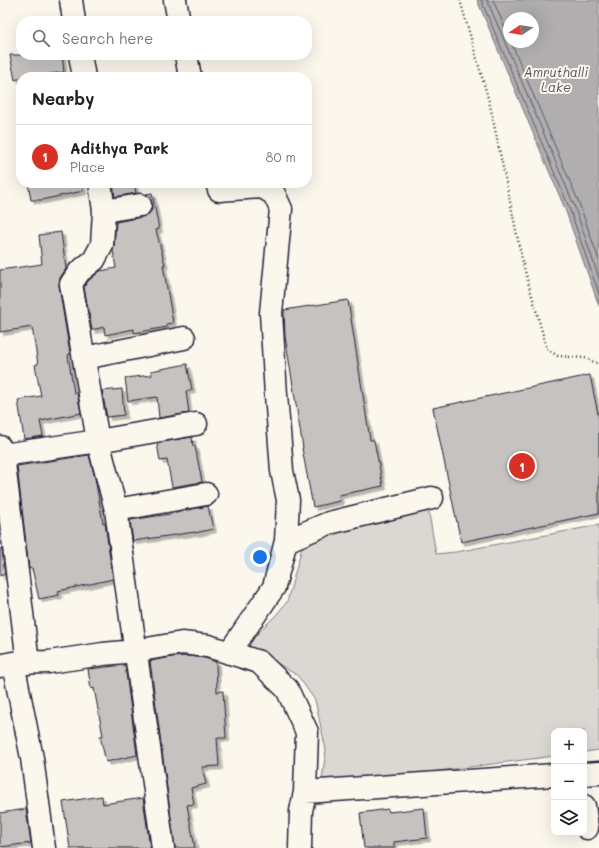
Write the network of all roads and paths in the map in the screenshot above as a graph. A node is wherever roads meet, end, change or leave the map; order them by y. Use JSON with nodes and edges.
{"nodes":[{"id":1,"x":71,"y":0,"type":"edge"},
{"id":2,"x":175,"y":0,"type":"edge"},
{"id":3,"x":460,"y":0,"type":"edge"},
{"id":4,"x":73,"y":16,"type":"edge"},
{"id":5,"x":178,"y":16,"type":"edge"},
{"id":6,"x":81,"y":60,"type":"edge"},
{"id":7,"x":187,"y":60,"type":"edge"},
{"id":8,"x":83,"y":72,"type":"edge"},
{"id":9,"x":189,"y":72,"type":"edge"},
{"id":10,"x":101,"y":188,"type":"edge"},
{"id":11,"x":264,"y":188,"type":"edge"},
{"id":12,"x":284,"y":188,"type":"edge"},
{"id":13,"x":140,"y":205,"type":"dead end"},
{"id":14,"x":281,"y":209,"type":"junction"},
{"id":15,"x":104,"y":211,"type":"junction"},
{"id":16,"x":184,"y":338,"type":"dead end"},
{"id":17,"x":84,"y":358,"type":"junction"},
{"id":18,"x":599,"y":364,"type":"edge"},
{"id":19,"x":196,"y":424,"type":"dead end"},
{"id":20,"x":98,"y":441,"type":"junction"},
{"id":21,"x":1,"y":451,"type":"edge"},
{"id":22,"x":206,"y":494,"type":"dead end"},
{"id":23,"x":432,"y":498,"type":"dead end"},
{"id":24,"x":116,"y":510,"type":"junction"},
{"id":25,"x":286,"y":541,"type":"junction"},
{"id":26,"x":135,"y":651,"type":"junction"},
{"id":27,"x":229,"y":653,"type":"junction"},
{"id":28,"x":14,"y":664,"type":"edge"},
{"id":29,"x":599,"y":773,"type":"edge"},
{"id":30,"x":587,"y":774,"type":"edge"},
{"id":31,"x":551,"y":775,"type":"edge"},
{"id":32,"x":305,"y":792,"type":"junction"},
{"id":33,"x":44,"y":848,"type":"edge"},
{"id":34,"x":163,"y":848,"type":"edge"},
{"id":35,"x":300,"y":848,"type":"edge"}],
"edges":[{"from":1,"to":4,"type":"street"},
{"from":2,"to":5,"type":"street"},
{"from":3,"to":18,"type":"path"},
{"from":6,"to":8,"type":"street"},
{"from":7,"to":9,"type":"street"},
{"from":10,"to":15,"type":"street"},
{"from":11,"to":14,"type":"street"},
{"from":12,"to":14,"type":"street"},
{"from":13,"to":15,"type":"street"},
{"from":14,"to":25,"type":"street"},
{"from":15,"to":17,"type":"street"},
{"from":16,"to":17,"type":"street"},
{"from":17,"to":20,"type":"street"},
{"from":19,"to":20,"type":"street"},
{"from":20,"to":21,"type":"street"},
{"from":20,"to":24,"type":"street"},
{"from":21,"to":28,"type":"street"},
{"from":22,"to":24,"type":"street"},
{"from":23,"to":25,"type":"street"},
{"from":24,"to":26,"type":"street"},
{"from":25,"to":27,"type":"street"},
{"from":26,"to":27,"type":"street"},
{"from":26,"to":28,"type":"street"},
{"from":26,"to":34,"type":"street"},
{"from":27,"to":32,"type":"street"},
{"from":28,"to":33,"type":"street"},
{"from":29,"to":30,"type":"street"},
{"from":31,"to":32,"type":"street"},
{"from":32,"to":35,"type":"street"}]}
